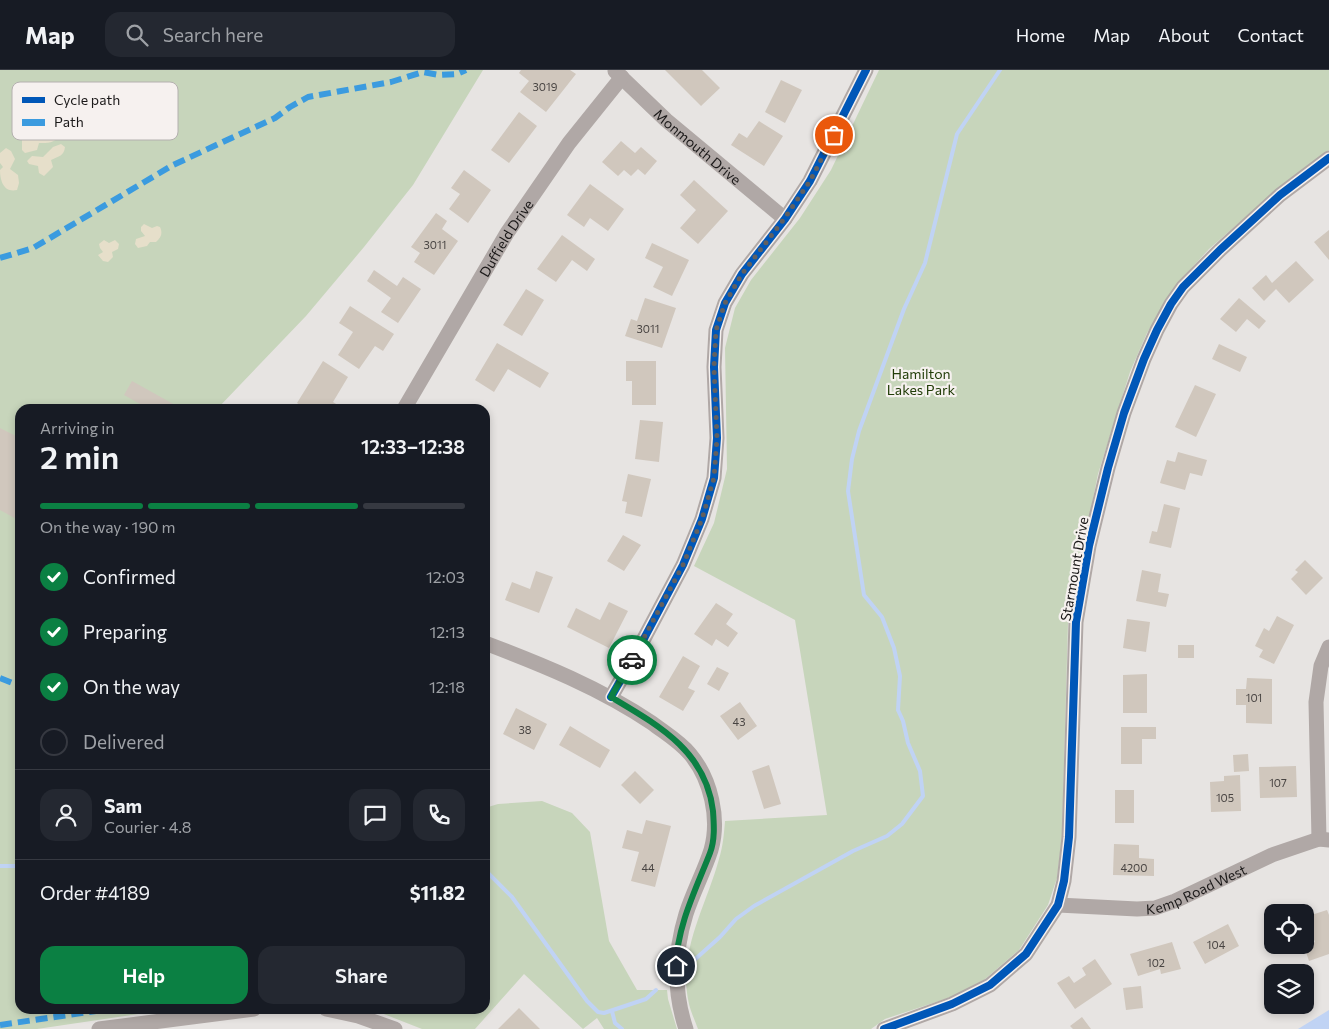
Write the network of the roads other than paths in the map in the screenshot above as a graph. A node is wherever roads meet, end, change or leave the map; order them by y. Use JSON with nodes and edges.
{"nodes":[{"id":1,"x":866,"y":70,"type":"edge"},
{"id":2,"x":618,"y":74,"type":"edge"},
{"id":3,"x":1329,"y":158,"type":"edge"},
{"id":4,"x":784,"y":219,"type":"junction"},
{"id":5,"x":407,"y":404,"type":"edge"},
{"id":6,"x":490,"y":645,"type":"edge"},
{"id":7,"x":1329,"y":647,"type":"edge"},
{"id":8,"x":611,"y":697,"type":"junction"},
{"id":9,"x":1324,"y":839,"type":"edge"},
{"id":10,"x":1058,"y":905,"type":"junction"},
{"id":11,"x":215,"y":1014,"type":"edge"},
{"id":12,"x":349,"y":1014,"type":"edge"},
{"id":13,"x":99,"y":1029,"type":"edge"},
{"id":14,"x":395,"y":1029,"type":"edge"},
{"id":15,"x":686,"y":1029,"type":"edge"},
{"id":16,"x":884,"y":1029,"type":"edge"}],
"edges":[{"from":1,"to":4,"type":"street"},
{"from":2,"to":4,"type":"street","name":"Monmouth Drive"},
{"from":2,"to":5,"type":"street","name":"Duffield Drive"},
{"from":3,"to":10,"type":"street","name":"Starmount Drive"},
{"from":4,"to":8,"type":"street"},
{"from":6,"to":8,"type":"street"},
{"from":7,"to":9,"type":"street"},
{"from":8,"to":15,"type":"street"},
{"from":9,"to":10,"type":"street","name":"Kemp Road West"},
{"from":10,"to":16,"type":"street","name":"Starmount Drive"},
{"from":11,"to":13,"type":"street"},
{"from":12,"to":14,"type":"street"}]}
